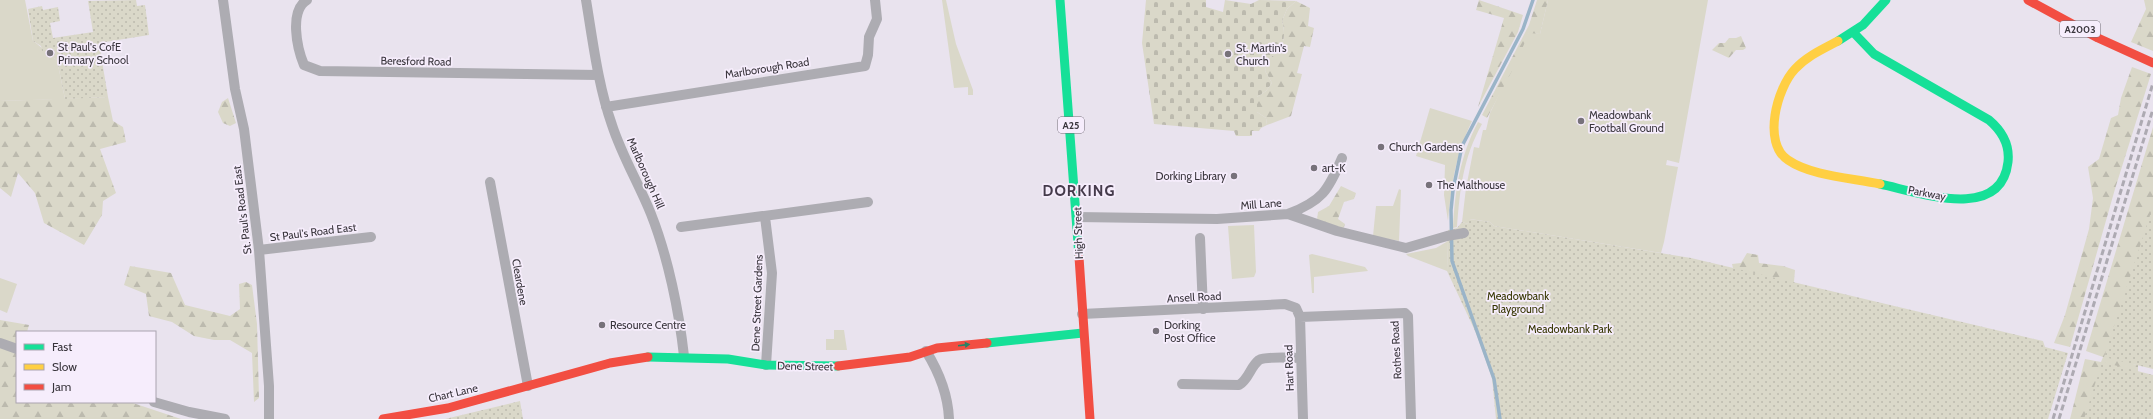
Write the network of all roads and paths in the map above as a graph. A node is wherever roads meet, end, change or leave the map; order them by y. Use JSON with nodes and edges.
{"nodes":[{"id":1,"x":223,"y":0,"type":"edge"},
{"id":2,"x":306,"y":0,"type":"edge"},
{"id":3,"x":586,"y":0,"type":"edge"},
{"id":4,"x":875,"y":0,"type":"edge"},
{"id":5,"x":1060,"y":0,"type":"edge"},
{"id":6,"x":1886,"y":0,"type":"edge"},
{"id":7,"x":2028,"y":0,"type":"edge"},
{"id":8,"x":1854,"y":32,"type":"junction"},
{"id":9,"x":2153,"y":63,"type":"edge"},
{"id":10,"x":598,"y":76,"type":"junction"},
{"id":11,"x":606,"y":107,"type":"junction"},
{"id":12,"x":1342,"y":158,"type":"dead end"},
{"id":13,"x":490,"y":182,"type":"dead end"},
{"id":14,"x":868,"y":202,"type":"dead end"},
{"id":15,"x":1288,"y":214,"type":"junction"},
{"id":16,"x":1077,"y":216,"type":"junction"},
{"id":17,"x":765,"y":217,"type":"junction"},
{"id":18,"x":681,"y":227,"type":"dead end"},
{"id":19,"x":1456,"y":234,"type":"dead end"},
{"id":20,"x":371,"y":237,"type":"dead end"},
{"id":21,"x":1200,"y":238,"type":"dead end"},
{"id":22,"x":259,"y":250,"type":"junction"},
{"id":23,"x":1203,"y":309,"type":"junction"},
{"id":24,"x":1082,"y":314,"type":"junction"},
{"id":25,"x":1300,"y":317,"type":"junction"},
{"id":26,"x":1083,"y":333,"type":"junction"},
{"id":27,"x":0,"y":343,"type":"edge"},
{"id":28,"x":16,"y":349,"type":"edge"},
{"id":29,"x":926,"y":351,"type":"junction"},
{"id":30,"x":684,"y":356,"type":"junction"},
{"id":31,"x":1301,"y":358,"type":"junction"},
{"id":32,"x":766,"y":365,"type":"junction"},
{"id":33,"x":1182,"y":384,"type":"dead end"},
{"id":34,"x":528,"y":386,"type":"junction"},
{"id":35,"x":156,"y":403,"type":"edge"},
{"id":36,"x":225,"y":419,"type":"edge"},
{"id":37,"x":269,"y":419,"type":"edge"},
{"id":38,"x":383,"y":419,"type":"edge"},
{"id":39,"x":949,"y":419,"type":"edge"},
{"id":40,"x":1090,"y":419,"type":"edge"},
{"id":41,"x":1303,"y":419,"type":"edge"},
{"id":42,"x":1411,"y":419,"type":"edge"}],
"edges":[{"from":1,"to":22,"type":"street","name":"St. Paul's Road East"},
{"from":2,"to":10,"type":"street","name":"Beresford Road"},
{"from":3,"to":10,"type":"street","name":"Marlborough Hill"},
{"from":4,"to":11,"type":"street","name":"Marlborough Road"},
{"from":5,"to":16,"type":"street","name":"High Street","number":"A25"},
{"from":6,"to":8,"type":"street","name":"Parkway"},
{"from":7,"to":9,"type":"street","number":"A2003"},
{"from":8,"to":8,"type":"street","name":"Parkway"},
{"from":10,"to":11,"type":"street","name":"Marlborough Hill"},
{"from":11,"to":30,"type":"street","name":"Marlborough Hill"},
{"from":12,"to":15,"type":"street"},
{"from":13,"to":34,"type":"street","name":"Cleardene"},
{"from":14,"to":17,"type":"street"},
{"from":15,"to":16,"type":"street","name":"Mill Lane"},
{"from":15,"to":19,"type":"street","name":"Mill Lane"},
{"from":16,"to":24,"type":"street","name":"High Street","number":"A25"},
{"from":17,"to":18,"type":"street"},
{"from":17,"to":32,"type":"street","name":"Dene Street Gardens"},
{"from":20,"to":22,"type":"street","name":"St Paul's Road East"},
{"from":21,"to":23,"type":"street"},
{"from":22,"to":37,"type":"street","name":"St. Paul's Road East"},
{"from":23,"to":24,"type":"street","name":"Ansell Road"},
{"from":23,"to":25,"type":"street","name":"Ansell Road"},
{"from":24,"to":26,"type":"street","name":"High Street","number":"A25"},
{"from":25,"to":31,"type":"street","name":"Hart Road"},
{"from":25,"to":42,"type":"street","name":"Rothes Road"},
{"from":29,"to":26,"type":"street","name":"Dene Street","one_way":true},
{"from":26,"to":40,"type":"street","name":"High Street","number":"A25"},
{"from":27,"to":28,"type":"street"},
{"from":29,"to":32,"type":"street","name":"Dene Street"},
{"from":29,"to":39,"type":"street"},
{"from":30,"to":32,"type":"street","name":"Dene Street"},
{"from":30,"to":34,"type":"street","name":"Dene Street"},
{"from":31,"to":33,"type":"street"},
{"from":31,"to":41,"type":"street","name":"Hart Road"},
{"from":34,"to":38,"type":"street","name":"Chart Lane"},
{"from":35,"to":36,"type":"street"}]}
